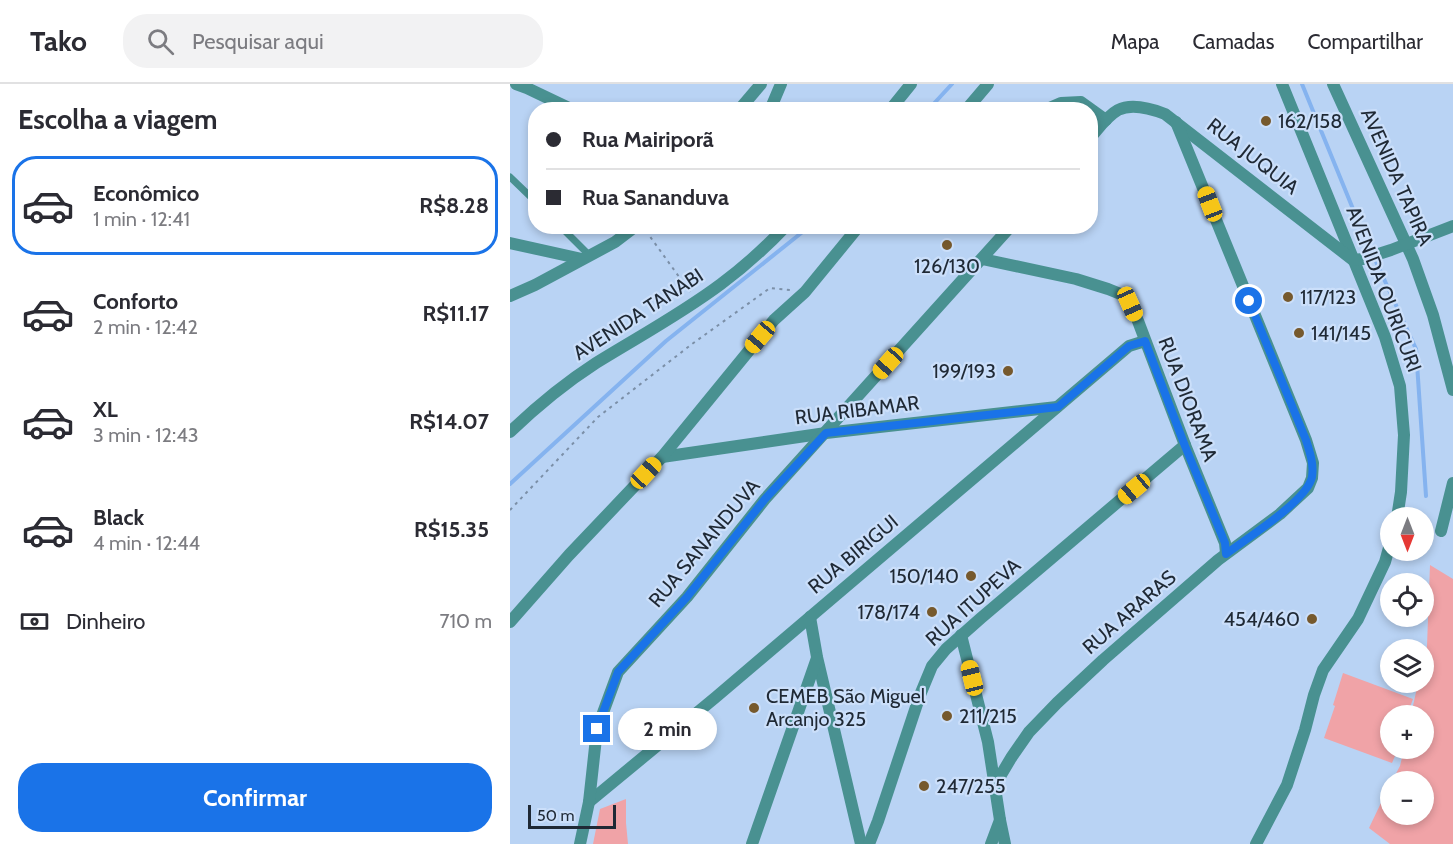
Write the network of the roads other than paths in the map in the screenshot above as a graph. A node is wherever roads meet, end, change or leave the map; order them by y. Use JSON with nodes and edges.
{"nodes":[{"id":1,"x":516,"y":84,"type":"edge"},
{"id":2,"x":761,"y":84,"type":"edge"},
{"id":3,"x":781,"y":84,"type":"edge"},
{"id":4,"x":911,"y":84,"type":"edge"},
{"id":5,"x":988,"y":84,"type":"edge"},
{"id":6,"x":1282,"y":84,"type":"edge"},
{"id":7,"x":1333,"y":84,"type":"edge"},
{"id":8,"x":556,"y":102,"type":"edge"},
{"id":9,"x":746,"y":102,"type":"edge"},
{"id":10,"x":773,"y":102,"type":"edge"},
{"id":11,"x":896,"y":102,"type":"edge"},
{"id":12,"x":973,"y":102,"type":"edge"},
{"id":13,"x":1098,"y":114,"type":"edge"},
{"id":14,"x":1106,"y":120,"type":"junction"},
{"id":15,"x":1176,"y":122,"type":"junction"},
{"id":16,"x":1098,"y":129,"type":"edge"},
{"id":17,"x":510,"y":177,"type":"edge"},
{"id":18,"x":528,"y":194,"type":"edge"},
{"id":19,"x":1453,"y":226,"type":"edge"},
{"id":20,"x":567,"y":234,"type":"edge"},
{"id":21,"x":626,"y":234,"type":"edge"},
{"id":22,"x":778,"y":234,"type":"edge"},
{"id":23,"x":852,"y":234,"type":"edge"},
{"id":24,"x":1004,"y":234,"type":"edge"},
{"id":25,"x":510,"y":243,"type":"edge"},
{"id":26,"x":1406,"y":244,"type":"junction"},
{"id":27,"x":586,"y":257,"type":"junction"},
{"id":28,"x":982,"y":259,"type":"junction"},
{"id":29,"x":1358,"y":259,"type":"junction"},
{"id":30,"x":510,"y":296,"type":"edge"},
{"id":31,"x":1145,"y":341,"type":"junction"},
{"id":32,"x":1453,"y":390,"type":"edge"},
{"id":33,"x":1058,"y":407,"type":"junction"},
{"id":34,"x":510,"y":432,"type":"edge"},
{"id":35,"x":826,"y":433,"type":"junction"},
{"id":36,"x":1185,"y":446,"type":"junction"},
{"id":37,"x":662,"y":457,"type":"junction"},
{"id":38,"x":1453,"y":483,"type":"edge"},
{"id":39,"x":1398,"y":507,"type":"edge"},
{"id":40,"x":1441,"y":531,"type":"dead end"},
{"id":41,"x":1226,"y":554,"type":"junction"},
{"id":42,"x":1385,"y":561,"type":"edge"},
{"id":43,"x":810,"y":617,"type":"junction"},
{"id":44,"x":510,"y":622,"type":"edge"},
{"id":45,"x":961,"y":635,"type":"junction"},
{"id":46,"x":817,"y":657,"type":"junction"},
{"id":47,"x":995,"y":785,"type":"junction"},
{"id":48,"x":589,"y":802,"type":"junction"},
{"id":49,"x":1000,"y":820,"type":"junction"},
{"id":50,"x":580,"y":844,"type":"edge"},
{"id":51,"x":752,"y":844,"type":"edge"},
{"id":52,"x":861,"y":844,"type":"edge"},
{"id":53,"x":869,"y":844,"type":"edge"},
{"id":54,"x":991,"y":844,"type":"edge"},
{"id":55,"x":1005,"y":844,"type":"edge"},
{"id":56,"x":1256,"y":844,"type":"edge"}],
"edges":[{"from":1,"to":8,"type":"street"},
{"from":2,"to":9,"type":"street"},
{"from":3,"to":10,"type":"street"},
{"from":4,"to":11,"type":"street"},
{"from":5,"to":12,"type":"street"},
{"from":6,"to":29,"type":"street","name":"AVENIDA OURICURI"},
{"from":7,"to":26,"type":"street","name":"AVENIDA TAPIRA"},
{"from":13,"to":14,"type":"street"},
{"from":14,"to":15,"type":"street","name":"RUA JUQUIA"},
{"from":14,"to":16,"type":"street"},
{"from":15,"to":29,"type":"street","name":"RUA JUQUIA"},
{"from":15,"to":41,"type":"street","name":"RUA ARARAS"},
{"from":17,"to":18,"type":"lane"},
{"from":19,"to":26,"type":"street"},
{"from":20,"to":27,"type":"lane"},
{"from":21,"to":27,"type":"street"},
{"from":22,"to":34,"type":"street","name":"AVENIDA TANABI"},
{"from":23,"to":37,"type":"street"},
{"from":24,"to":28,"type":"street","name":"RUA SANANDUVA"},
{"from":25,"to":27,"type":"street"},
{"from":26,"to":29,"type":"street"},
{"from":26,"to":32,"type":"street","name":"AVENIDA TAPIRA"},
{"from":27,"to":30,"type":"street"},
{"from":28,"to":31,"type":"street","name":"RUA DIORAMA"},
{"from":28,"to":35,"type":"street","name":"RUA SANANDUVA"},
{"from":29,"to":39,"type":"street","name":"AVENIDA OURICURI"},
{"from":31,"to":33,"type":"street","name":"RUA BIRIGUI"},
{"from":31,"to":36,"type":"street","name":"RUA DIORAMA"},
{"from":33,"to":35,"type":"street","name":"RUA RIBAMAR"},
{"from":33,"to":43,"type":"street","name":"RUA BIRIGUI"},
{"from":35,"to":37,"type":"street","name":"RUA RIBAMAR"},
{"from":35,"to":48,"type":"street","name":"RUA SANANDUVA"},
{"from":36,"to":41,"type":"street","name":"RUA DIORAMA"},
{"from":36,"to":45,"type":"street","name":"RUA ITUPEVA"},
{"from":37,"to":44,"type":"street"},
{"from":38,"to":40,"type":"street"},
{"from":41,"to":47,"type":"street","name":"RUA ARARAS"},
{"from":42,"to":56,"type":"street"},
{"from":43,"to":46,"type":"street"},
{"from":43,"to":48,"type":"street","name":"RUA BIRIGUI"},
{"from":45,"to":47,"type":"street"},
{"from":45,"to":53,"type":"street","name":"RUA ITUPEVA"},
{"from":46,"to":51,"type":"street"},
{"from":46,"to":52,"type":"street"},
{"from":47,"to":49,"type":"street"},
{"from":48,"to":50,"type":"street","name":"RUA SANANDUVA"},
{"from":49,"to":54,"type":"street"},
{"from":49,"to":55,"type":"street"}]}
